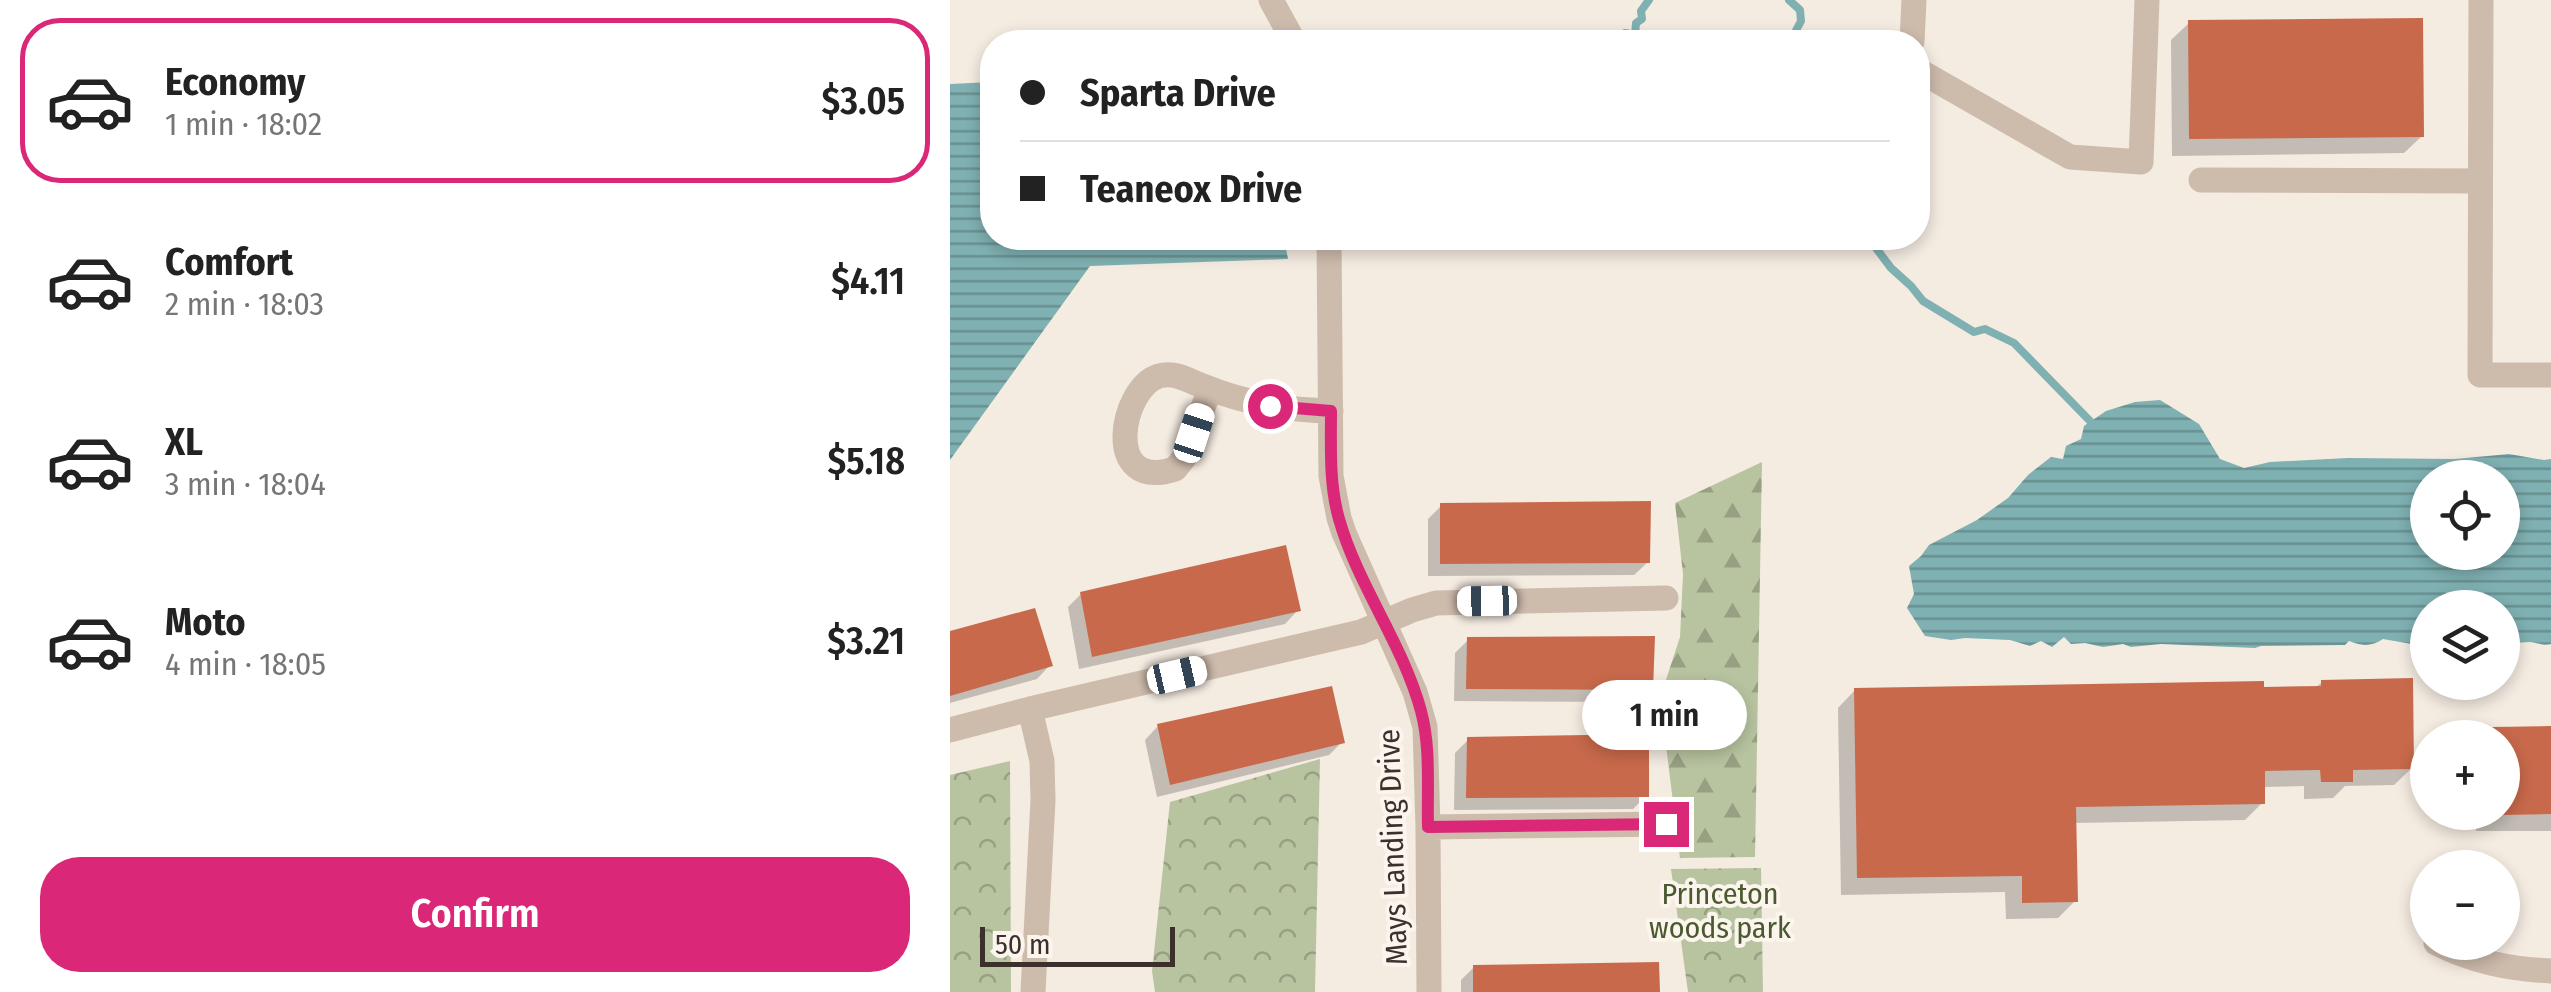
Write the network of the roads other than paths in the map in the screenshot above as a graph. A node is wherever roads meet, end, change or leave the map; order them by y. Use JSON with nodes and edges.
{"nodes":[{"id":1,"x":1271,"y":0,"type":"edge"},
{"id":2,"x":1914,"y":0,"type":"edge"},
{"id":3,"x":2146,"y":0,"type":"edge"},
{"id":4,"x":2481,"y":0,"type":"edge"},
{"id":5,"x":1287,"y":30,"type":"edge"},
{"id":6,"x":1913,"y":30,"type":"edge"},
{"id":7,"x":1930,"y":77,"type":"edge"},
{"id":8,"x":2201,"y":180,"type":"dead end"},
{"id":9,"x":2480,"y":181,"type":"junction"},
{"id":10,"x":1329,"y":250,"type":"edge"},
{"id":11,"x":2551,"y":375,"type":"edge"},
{"id":12,"x":1210,"y":389,"type":"dead end"},
{"id":13,"x":1331,"y":411,"type":"junction"},
{"id":14,"x":1666,"y":598,"type":"dead end"},
{"id":15,"x":1382,"y":622,"type":"junction"},
{"id":16,"x":1030,"y":709,"type":"junction"},
{"id":17,"x":950,"y":730,"type":"edge"},
{"id":18,"x":1666,"y":824,"type":"dead end"},
{"id":19,"x":1428,"y":827,"type":"junction"},
{"id":20,"x":2475,"y":960,"type":"edge"},
{"id":21,"x":2551,"y":971,"type":"edge"},
{"id":22,"x":1033,"y":992,"type":"edge"},
{"id":23,"x":1429,"y":992,"type":"edge"}],
"edges":[{"from":1,"to":5,"type":"street"},
{"from":2,"to":6,"type":"street"},
{"from":3,"to":7,"type":"street"},
{"from":4,"to":9,"type":"street"},
{"from":8,"to":9,"type":"street"},
{"from":9,"to":11,"type":"street"},
{"from":10,"to":13,"type":"street","name":"Mays Landing Drive"},
{"from":12,"to":13,"type":"street"},
{"from":13,"to":15,"type":"street","name":"Mays Landing Drive"},
{"from":14,"to":15,"type":"street"},
{"from":15,"to":16,"type":"street"},
{"from":15,"to":19,"type":"street","name":"Mays Landing Drive"},
{"from":16,"to":17,"type":"street"},
{"from":16,"to":22,"type":"street"},
{"from":18,"to":19,"type":"street"},
{"from":19,"to":23,"type":"street","name":"Mays Landing Drive"},
{"from":20,"to":21,"type":"street"}]}
